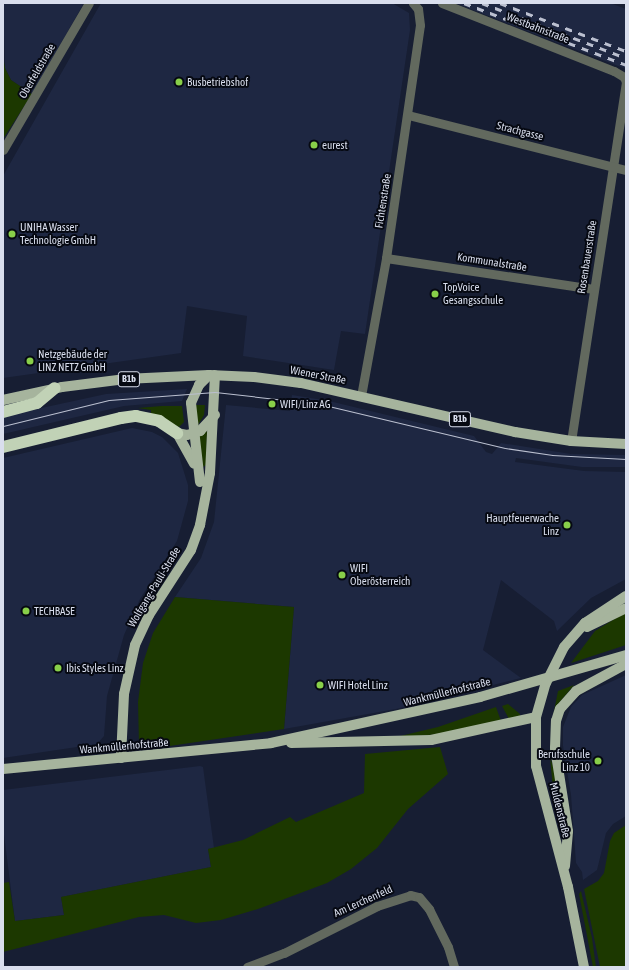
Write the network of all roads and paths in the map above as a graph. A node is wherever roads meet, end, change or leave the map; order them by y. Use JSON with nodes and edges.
{"nodes":[{"id":1,"x":89,"y":3,"type":"edge"},
{"id":2,"x":442,"y":3,"type":"edge"},
{"id":3,"x":419,"y":5,"type":"edge"},
{"id":4,"x":624,"y":77,"type":"joint"},
{"id":5,"x":408,"y":115,"type":"junction"},
{"id":6,"x":3,"y":150,"type":"edge"},
{"id":7,"x":612,"y":167,"type":"junction"},
{"id":8,"x":626,"y":170,"type":"edge"},
{"id":9,"x":386,"y":258,"type":"junction"},
{"id":10,"x":594,"y":289,"type":"junction"},
{"id":11,"x":212,"y":375,"type":"junction"},
{"id":12,"x":55,"y":388,"type":"junction"},
{"id":13,"x":361,"y":396,"type":"junction"},
{"id":14,"x":3,"y":400,"type":"edge"},
{"id":15,"x":3,"y":412,"type":"edge"},
{"id":16,"x":215,"y":415,"type":"junction"},
{"id":17,"x":177,"y":433,"type":"junction"},
{"id":18,"x":194,"y":433,"type":"junction"},
{"id":19,"x":571,"y":441,"type":"junction"},
{"id":20,"x":626,"y":444,"type":"edge"},
{"id":21,"x":3,"y":447,"type":"edge"},
{"id":22,"x":200,"y":482,"type":"junction"},
{"id":23,"x":204,"y":501,"type":"junction"},
{"id":24,"x":626,"y":596,"type":"edge"},
{"id":25,"x":626,"y":608,"type":"edge"},
{"id":26,"x":575,"y":633,"type":"junction"},
{"id":27,"x":626,"y":655,"type":"edge"},
{"id":28,"x":626,"y":664,"type":"edge"},
{"id":29,"x":536,"y":717,"type":"junction"},
{"id":30,"x":270,"y":743,"type":"junction"},
{"id":31,"x":121,"y":758,"type":"junction"},
{"id":32,"x":3,"y":769,"type":"edge"},
{"id":33,"x":564,"y":874,"type":"junction"},
{"id":34,"x":246,"y":967,"type":"edge"},
{"id":35,"x":454,"y":967,"type":"edge"},
{"id":36,"x":584,"y":967,"type":"edge"}],
"edges":[{"from":1,"to":6,"type":"street","name":"Oberfeldstraße"},
{"from":2,"to":4,"type":"street","name":"Westbahnstraße"},
{"from":3,"to":5,"type":"street","name":"Fichtenstraße"},
{"from":4,"to":7,"type":"street","name":"Rosenbauerstraße"},
{"from":5,"to":7,"type":"street","name":"Strachgasse"},
{"from":5,"to":9,"type":"street","name":"Fichtenstraße"},
{"from":7,"to":8,"type":"street","name":"Strachgasse"},
{"from":7,"to":10,"type":"street","name":"Rosenbauerstraße"},
{"from":9,"to":10,"type":"street","name":"Kommunalstraße"},
{"from":9,"to":13,"type":"street","name":"Fichtenstraße"},
{"from":10,"to":19,"type":"street","name":"Rosenbauerstraße"},
{"from":11,"to":12,"type":"main road","name":"Wiener Straße","number":"B1b"},
{"from":11,"to":13,"type":"main road","name":"Wiener Straße","number":"B1b"},
{"from":11,"to":16,"type":"main road","name":"Wolfgang-Pauli-Straße"},
{"from":11,"to":18,"type":"main road","name":"Wolfgang-Pauli-Straße"},
{"from":12,"to":14,"type":"main road","name":"Wiener Straße","number":"B1b"},
{"from":12,"to":15,"type":"highway"},
{"from":13,"to":19,"type":"main road","name":"Wiener Straße","number":"B1b"},
{"from":16,"to":18,"type":"main road"},
{"from":16,"to":23,"type":"main road","name":"Wolfgang-Pauli-Straße"},
{"from":17,"to":18,"type":"main road"},
{"from":17,"to":21,"type":"highway"},
{"from":17,"to":22,"type":"main road","name":"Wolfgang-Pauli-Straße"},
{"from":18,"to":22,"type":"main road","name":"Wolfgang-Pauli-Straße"},
{"from":19,"to":20,"type":"main road","name":"Wiener Straße","number":"B1b"},
{"from":22,"to":23,"type":"main road","name":"Wolfgang-Pauli-Straße"},
{"from":23,"to":31,"type":"main road","name":"Wolfgang-Pauli-Straße"},
{"from":24,"to":26,"type":"main road","name":"Muldenstraße"},
{"from":25,"to":26,"type":"main road"},
{"from":26,"to":29,"type":"main road","name":"Muldenstraße"},
{"from":27,"to":30,"type":"main road","name":"Wankmüllerhofstraße"},
{"from":28,"to":33,"type":"main road"},
{"from":29,"to":30,"type":"main road","name":"Wankmüllerhofstraße"},
{"from":29,"to":33,"type":"main road","name":"Muldenstraße"},
{"from":30,"to":31,"type":"main road","name":"Wankmüllerhofstraße"},
{"from":31,"to":32,"type":"main road","name":"Wankmüllerhofstraße"},
{"from":33,"to":36,"type":"main road","name":"Muldenstraße"},
{"from":34,"to":35,"type":"street","name":"Am Lerchenfeld"}]}
